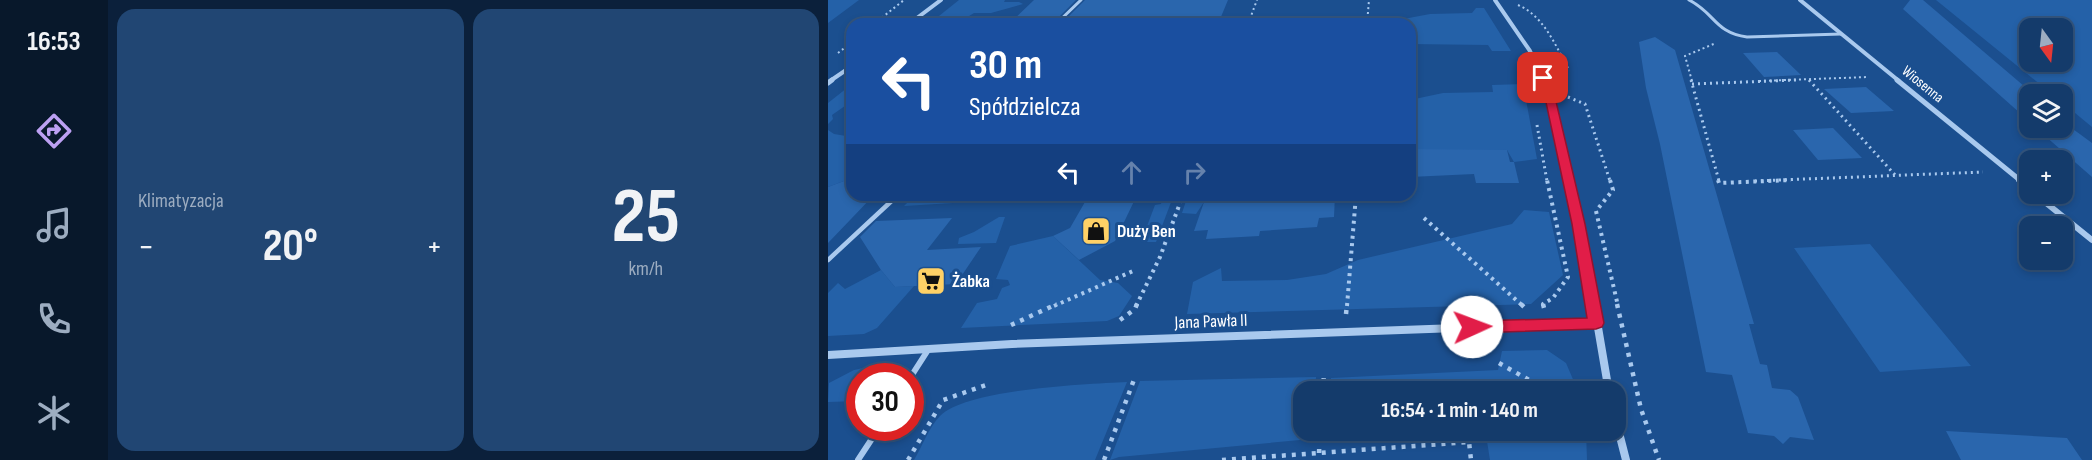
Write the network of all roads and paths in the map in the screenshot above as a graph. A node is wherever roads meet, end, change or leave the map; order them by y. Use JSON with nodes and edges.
{"nodes":[{"id":1,"x":903,"y":0,"type":"edge"},
{"id":2,"x":941,"y":0,"type":"edge"},
{"id":3,"x":1081,"y":0,"type":"edge"},
{"id":4,"x":1257,"y":0,"type":"edge"},
{"id":5,"x":1369,"y":0,"type":"edge"},
{"id":6,"x":1496,"y":0,"type":"edge"},
{"id":7,"x":1689,"y":0,"type":"edge"},
{"id":8,"x":1800,"y":0,"type":"edge"},
{"id":9,"x":1513,"y":4,"type":"dead end"},
{"id":10,"x":881,"y":18,"type":"edge"},
{"id":11,"x":917,"y":18,"type":"edge"},
{"id":12,"x":1062,"y":18,"type":"edge"},
{"id":13,"x":1250,"y":18,"type":"edge"},
{"id":14,"x":1368,"y":18,"type":"edge"},
{"id":15,"x":1841,"y":34,"type":"junction"},
{"id":16,"x":1737,"y":36,"type":"junction"},
{"id":17,"x":846,"y":70,"type":"edge"},
{"id":18,"x":1878,"y":77,"type":"dead end"},
{"id":19,"x":1808,"y":79,"type":"junction"},
{"id":20,"x":828,"y":83,"type":"edge"},
{"id":21,"x":1560,"y":83,"type":"dead end"},
{"id":22,"x":1692,"y":84,"type":"junction"},
{"id":23,"x":1564,"y":93,"type":"dead end"},
{"id":24,"x":1535,"y":116,"type":"dead end"},
{"id":25,"x":1990,"y":172,"type":"dead end"},
{"id":26,"x":1896,"y":176,"type":"junction"},
{"id":27,"x":2019,"y":180,"type":"edge"},
{"id":28,"x":892,"y":201,"type":"edge"},
{"id":29,"x":1181,"y":201,"type":"edge"},
{"id":30,"x":1356,"y":201,"type":"edge"},
{"id":31,"x":2047,"y":204,"type":"edge"},
{"id":32,"x":1424,"y":218,"type":"dead end"},
{"id":33,"x":2092,"y":240,"type":"edge"},
{"id":34,"x":828,"y":260,"type":"edge"},
{"id":35,"x":1134,"y":271,"type":"dead end"},
{"id":36,"x":1527,"y":310,"type":"dead end"},
{"id":37,"x":1346,"y":317,"type":"dead end"},
{"id":38,"x":1115,"y":322,"type":"dead end"},
{"id":39,"x":1596,"y":323,"type":"junction"},
{"id":40,"x":1547,"y":325,"type":"junction"},
{"id":41,"x":1021,"y":329,"type":"dead end"},
{"id":42,"x":929,"y":349,"type":"junction"},
{"id":43,"x":828,"y":355,"type":"edge"},
{"id":44,"x":920,"y":363,"type":"edge"},
{"id":45,"x":1499,"y":363,"type":"dead end"},
{"id":46,"x":1324,"y":372,"type":"dead end"},
{"id":47,"x":1135,"y":377,"type":"dead end"},
{"id":48,"x":1324,"y":381,"type":"edge"},
{"id":49,"x":1531,"y":381,"type":"edge"},
{"id":50,"x":1607,"y":381,"type":"edge"},
{"id":51,"x":988,"y":384,"type":"dead end"},
{"id":52,"x":870,"y":441,"type":"edge"},
{"id":53,"x":1320,"y":441,"type":"edge"},
{"id":54,"x":1621,"y":441,"type":"edge"},
{"id":55,"x":1319,"y":453,"type":"junction"},
{"id":56,"x":858,"y":460,"type":"edge"},
{"id":57,"x":908,"y":460,"type":"edge"},
{"id":58,"x":1104,"y":460,"type":"edge"},
{"id":59,"x":1222,"y":460,"type":"edge"},
{"id":60,"x":1471,"y":460,"type":"edge"},
{"id":61,"x":1626,"y":460,"type":"edge"},
{"id":62,"x":1659,"y":460,"type":"edge"}],
"edges":[{"from":1,"to":10,"type":"path"},
{"from":2,"to":11,"type":"street"},
{"from":3,"to":12,"type":"lane"},
{"from":4,"to":13,"type":"path"},
{"from":5,"to":14,"type":"path"},
{"from":6,"to":39,"type":"street"},
{"from":7,"to":16,"type":"lane"},
{"from":8,"to":15,"type":"street","name":"Wiosenna"},
{"from":9,"to":21,"type":"path"},
{"from":15,"to":16,"type":"lane"},
{"from":15,"to":27,"type":"street","name":"Wiosenna"},
{"from":16,"to":22,"type":"path"},
{"from":17,"to":20,"type":"street"},
{"from":18,"to":19,"type":"path"},
{"from":19,"to":22,"type":"path"},
{"from":19,"to":26,"type":"path"},
{"from":22,"to":26,"type":"path"},
{"from":23,"to":62,"type":"path"},
{"from":24,"to":40,"type":"path"},
{"from":25,"to":26,"type":"path"},
{"from":28,"to":34,"type":"lane"},
{"from":29,"to":38,"type":"path"},
{"from":30,"to":37,"type":"path"},
{"from":31,"to":33,"type":"street"},
{"from":32,"to":36,"type":"path"},
{"from":35,"to":41,"type":"path"},
{"from":39,"to":40,"type":"street","name":"Jana Pawła II"},
{"from":39,"to":50,"type":"street"},
{"from":40,"to":42,"type":"street","name":"Jana Pawła II"},
{"from":42,"to":43,"type":"street","name":"Jana Pawła II"},
{"from":42,"to":44,"type":"lane"},
{"from":45,"to":49,"type":"path"},
{"from":46,"to":48,"type":"path"},
{"from":47,"to":58,"type":"path"},
{"from":51,"to":57,"type":"path"},
{"from":52,"to":56,"type":"lane"},
{"from":53,"to":55,"type":"path"},
{"from":54,"to":61,"type":"street"},
{"from":55,"to":59,"type":"path"},
{"from":55,"to":60,"type":"path"}]}
